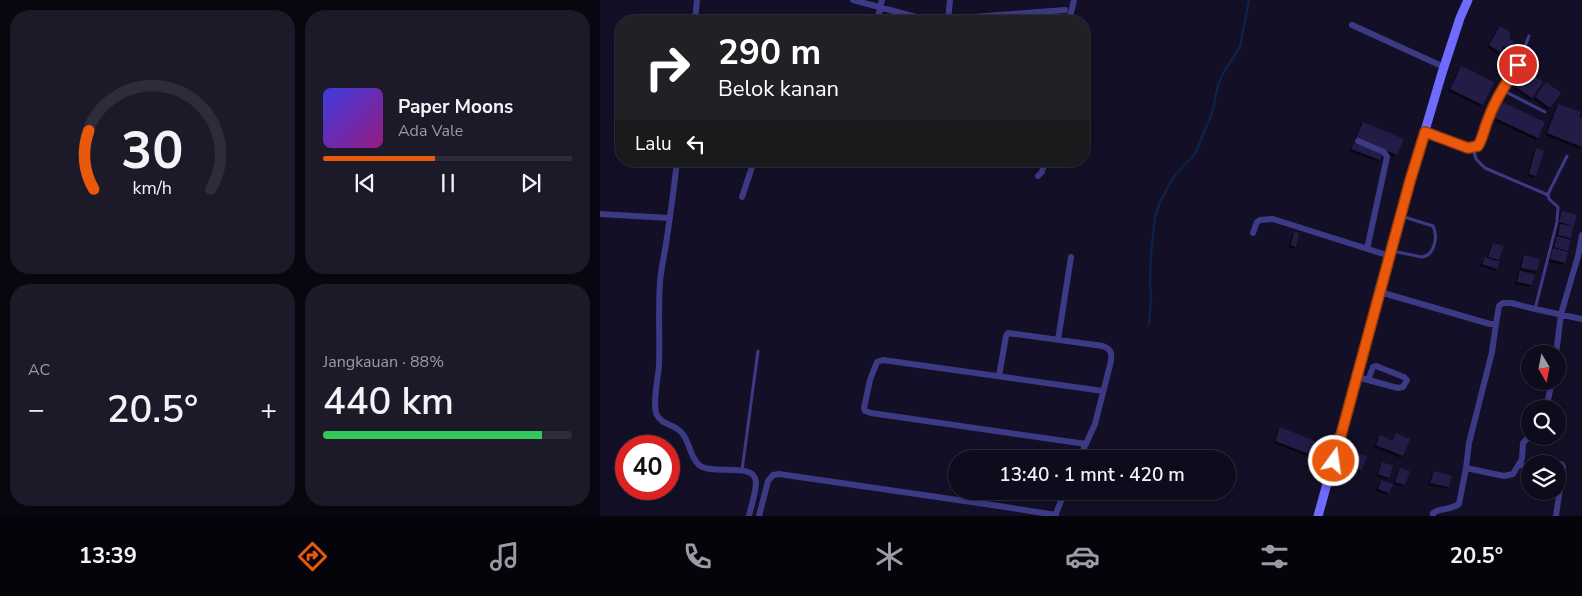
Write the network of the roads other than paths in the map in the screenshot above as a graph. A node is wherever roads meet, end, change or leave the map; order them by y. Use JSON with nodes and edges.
{"nodes":[{"id":1,"x":697,"y":0,"type":"edge"},
{"id":2,"x":853,"y":0,"type":"edge"},
{"id":3,"x":950,"y":0,"type":"edge"},
{"id":4,"x":1074,"y":0,"type":"edge"},
{"id":5,"x":1468,"y":0,"type":"edge"},
{"id":6,"x":881,"y":3,"type":"edge"},
{"id":7,"x":1065,"y":10,"type":"dead end"},
{"id":8,"x":696,"y":15,"type":"edge"},
{"id":9,"x":909,"y":15,"type":"edge"},
{"id":10,"x":948,"y":15,"type":"edge"},
{"id":11,"x":1017,"y":15,"type":"edge"},
{"id":12,"x":1070,"y":15,"type":"edge"},
{"id":13,"x":1352,"y":25,"type":"dead end"},
{"id":14,"x":1529,"y":36,"type":"dead end"},
{"id":15,"x":1444,"y":66,"type":"junction"},
{"id":16,"x":1502,"y":90,"type":"junction"},
{"id":17,"x":1545,"y":112,"type":"dead end"},
{"id":18,"x":1425,"y":132,"type":"junction"},
{"id":19,"x":1358,"y":141,"type":"dead end"},
{"id":20,"x":1473,"y":148,"type":"junction"},
{"id":21,"x":1567,"y":156,"type":"dead end"},
{"id":22,"x":676,"y":167,"type":"edge"},
{"id":23,"x":752,"y":167,"type":"edge"},
{"id":24,"x":1043,"y":167,"type":"edge"},
{"id":25,"x":1038,"y":176,"type":"dead end"},
{"id":26,"x":1548,"y":195,"type":"junction"},
{"id":27,"x":742,"y":197,"type":"dead end"},
{"id":28,"x":600,"y":214,"type":"edge"},
{"id":29,"x":1401,"y":216,"type":"junction"},
{"id":30,"x":670,"y":218,"type":"junction"},
{"id":31,"x":1253,"y":233,"type":"dead end"},
{"id":32,"x":1582,"y":235,"type":"edge"},
{"id":33,"x":1367,"y":249,"type":"junction"},
{"id":34,"x":1391,"y":254,"type":"junction"},
{"id":35,"x":1071,"y":257,"type":"dead end"},
{"id":36,"x":1380,"y":292,"type":"junction"},
{"id":37,"x":1535,"y":310,"type":"junction"},
{"id":38,"x":1561,"y":314,"type":"junction"},
{"id":39,"x":1582,"y":318,"type":"edge"},
{"id":40,"x":1496,"y":324,"type":"junction"},
{"id":41,"x":1058,"y":340,"type":"junction"},
{"id":42,"x":1557,"y":345,"type":"edge"},
{"id":43,"x":758,"y":351,"type":"dead end"},
{"id":44,"x":998,"y":376,"type":"junction"},
{"id":45,"x":1357,"y":377,"type":"junction"},
{"id":46,"x":1368,"y":380,"type":"junction"},
{"id":47,"x":1103,"y":390,"type":"junction"},
{"id":48,"x":1086,"y":444,"type":"junction"},
{"id":49,"x":1524,"y":445,"type":"edge"},
{"id":50,"x":1083,"y":450,"type":"edge"},
{"id":51,"x":1520,"y":465,"type":"joint"},
{"id":52,"x":1466,"y":468,"type":"junction"},
{"id":53,"x":742,"y":470,"type":"junction"},
{"id":54,"x":1062,"y":500,"type":"edge"},
{"id":55,"x":1558,"y":500,"type":"edge"},
{"id":56,"x":749,"y":516,"type":"edge"},
{"id":57,"x":759,"y":516,"type":"edge"},
{"id":58,"x":1056,"y":516,"type":"edge"},
{"id":59,"x":1318,"y":516,"type":"edge"},
{"id":60,"x":1433,"y":516,"type":"edge"},
{"id":61,"x":1556,"y":516,"type":"edge"}],
"edges":[{"from":1,"to":8,"type":"street"},
{"from":2,"to":6,"type":"street"},
{"from":3,"to":10,"type":"street"},
{"from":4,"to":12,"type":"street"},
{"from":5,"to":15,"type":"street"},
{"from":6,"to":9,"type":"street"},
{"from":7,"to":11,"type":"street"},
{"from":13,"to":15,"type":"street"},
{"from":14,"to":16,"type":"lane"},
{"from":15,"to":18,"type":"street"},
{"from":16,"to":17,"type":"lane"},
{"from":16,"to":20,"type":"lane"},
{"from":18,"to":20,"type":"lane"},
{"from":18,"to":29,"type":"street"},
{"from":19,"to":33,"type":"street"},
{"from":20,"to":26,"type":"lane"},
{"from":21,"to":26,"type":"lane"},
{"from":22,"to":30,"type":"street"},
{"from":23,"to":27,"type":"street"},
{"from":24,"to":25,"type":"street"},
{"from":26,"to":37,"type":"lane"},
{"from":28,"to":30,"type":"street"},
{"from":29,"to":34,"type":"street"},
{"from":29,"to":34,"type":"lane"},
{"from":30,"to":53,"type":"street"},
{"from":31,"to":33,"type":"street"},
{"from":32,"to":38,"type":"street"},
{"from":33,"to":34,"type":"street"},
{"from":34,"to":36,"type":"street"},
{"from":35,"to":41,"type":"street"},
{"from":36,"to":40,"type":"street"},
{"from":36,"to":45,"type":"street"},
{"from":37,"to":38,"type":"street"},
{"from":37,"to":40,"type":"street"},
{"from":38,"to":39,"type":"street"},
{"from":38,"to":42,"type":"street"},
{"from":40,"to":52,"type":"street"},
{"from":41,"to":44,"type":"street"},
{"from":41,"to":47,"type":"street"},
{"from":43,"to":53,"type":"lane"},
{"from":44,"to":47,"type":"street"},
{"from":44,"to":48,"type":"street"},
{"from":45,"to":46,"type":"street"},
{"from":45,"to":59,"type":"street"},
{"from":46,"to":46,"type":"street"},
{"from":47,"to":48,"type":"street"},
{"from":48,"to":50,"type":"street"},
{"from":49,"to":51,"type":"street"},
{"from":51,"to":52,"type":"street"},
{"from":52,"to":60,"type":"street"},
{"from":53,"to":56,"type":"street"},
{"from":54,"to":58,"type":"street"},
{"from":55,"to":61,"type":"street"},
{"from":57,"to":58,"type":"street"}]}
